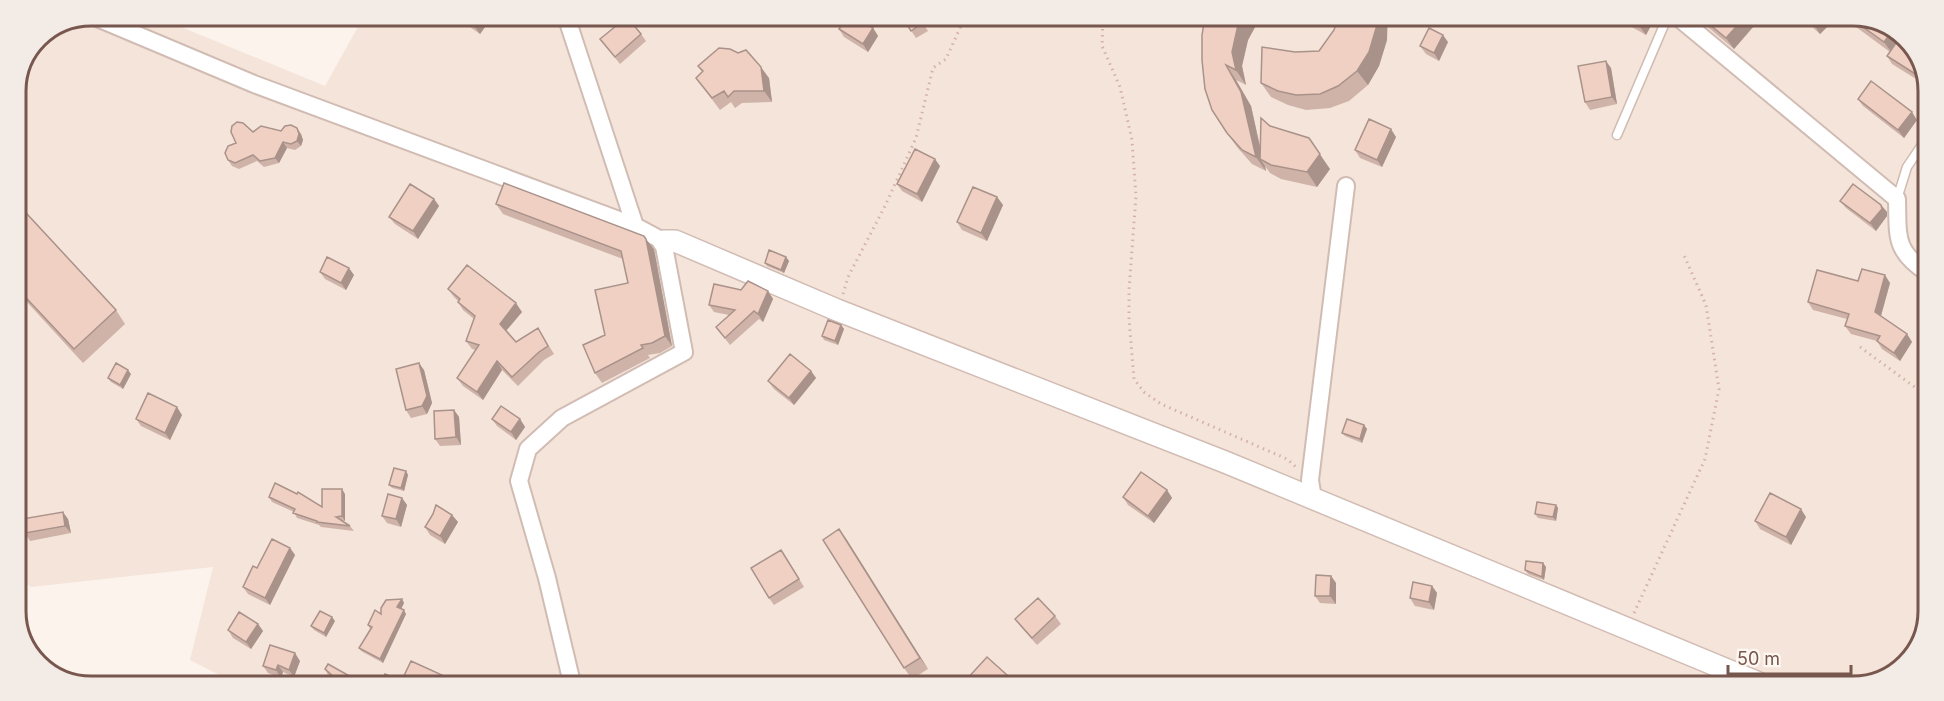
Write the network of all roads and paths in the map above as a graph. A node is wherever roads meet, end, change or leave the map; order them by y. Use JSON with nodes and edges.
{"nodes":[{"id":1,"x":116,"y":26,"type":"edge"},
{"id":2,"x":570,"y":26,"type":"edge"},
{"id":3,"x":961,"y":26,"type":"edge"},
{"id":4,"x":1103,"y":26,"type":"edge"},
{"id":5,"x":1664,"y":26,"type":"edge"},
{"id":6,"x":1689,"y":26,"type":"edge"},
{"id":7,"x":1617,"y":135,"type":"dead end"},
{"id":8,"x":1918,"y":151,"type":"edge"},
{"id":9,"x":1346,"y":186,"type":"dead end"},
{"id":10,"x":1897,"y":199,"type":"junction"},
{"id":11,"x":634,"y":226,"type":"junction"},
{"id":12,"x":663,"y":241,"type":"junction"},
{"id":13,"x":1683,"y":253,"type":"dead end"},
{"id":14,"x":1918,"y":267,"type":"edge"},
{"id":15,"x":837,"y":310,"type":"junction"},
{"id":16,"x":1860,"y":347,"type":"dead end"},
{"id":17,"x":1918,"y":389,"type":"edge"},
{"id":18,"x":1312,"y":490,"type":"junction"},
{"id":19,"x":1627,"y":628,"type":"junction"},
{"id":20,"x":570,"y":676,"type":"edge"},
{"id":21,"x":1742,"y":676,"type":"edge"}],
"edges":[{"from":1,"to":11,"type":"street"},
{"from":2,"to":11,"type":"street"},
{"from":3,"to":15,"type":"path"},
{"from":4,"to":18,"type":"path"},
{"from":5,"to":7,"type":"lane"},
{"from":6,"to":10,"type":"street"},
{"from":8,"to":10,"type":"lane"},
{"from":9,"to":18,"type":"street"},
{"from":10,"to":14,"type":"street"},
{"from":11,"to":12,"type":"street"},
{"from":12,"to":15,"type":"street"},
{"from":12,"to":20,"type":"street"},
{"from":13,"to":19,"type":"path"},
{"from":15,"to":18,"type":"street"},
{"from":16,"to":17,"type":"path"},
{"from":18,"to":19,"type":"street"},
{"from":19,"to":21,"type":"street"}]}
